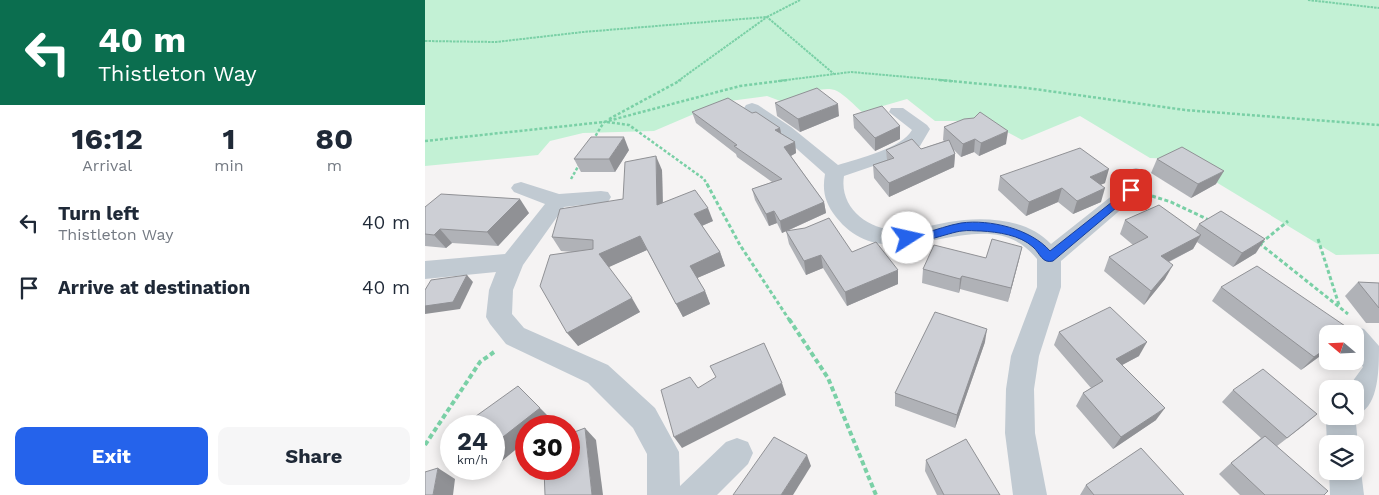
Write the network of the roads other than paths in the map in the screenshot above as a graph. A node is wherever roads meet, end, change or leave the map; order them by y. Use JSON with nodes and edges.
{"nodes":[{"id":1,"x":752,"y":108,"type":"dead end"},
{"id":2,"x":897,"y":112,"type":"dead end"},
{"id":3,"x":835,"y":173,"type":"junction"},
{"id":4,"x":1134,"y":182,"type":"road end"},
{"id":5,"x":521,"y":188,"type":"dead end"},
{"id":6,"x":601,"y":197,"type":"dead end"},
{"id":7,"x":558,"y":201,"type":"junction"},
{"id":8,"x":1049,"y":258,"type":"junction"},
{"id":9,"x":512,"y":262,"type":"junction"},
{"id":10,"x":425,"y":270,"type":"edge"},
{"id":11,"x":1347,"y":324,"type":"edge"},
{"id":12,"x":1379,"y":367,"type":"edge"},
{"id":13,"x":1364,"y":389,"type":"edge"},
{"id":14,"x":737,"y":453,"type":"dead end"},
{"id":15,"x":1346,"y":480,"type":"edge"},
{"id":16,"x":664,"y":495,"type":"edge"},
{"id":17,"x":693,"y":495,"type":"edge"},
{"id":18,"x":1030,"y":495,"type":"edge"},
{"id":19,"x":1347,"y":495,"type":"edge"}],
"edges":[{"from":1,"to":3,"type":"street"},
{"from":2,"to":3,"type":"street"},
{"from":3,"to":8,"type":"street"},
{"from":4,"to":8,"type":"street"},
{"from":5,"to":7,"type":"street"},
{"from":6,"to":7,"type":"street"},
{"from":7,"to":9,"type":"street"},
{"from":8,"to":18,"type":"street"},
{"from":9,"to":10,"type":"street"},
{"from":9,"to":16,"type":"street"},
{"from":11,"to":12,"type":"street"},
{"from":12,"to":13,"type":"street"},
{"from":14,"to":17,"type":"street"},
{"from":15,"to":19,"type":"street"}]}
